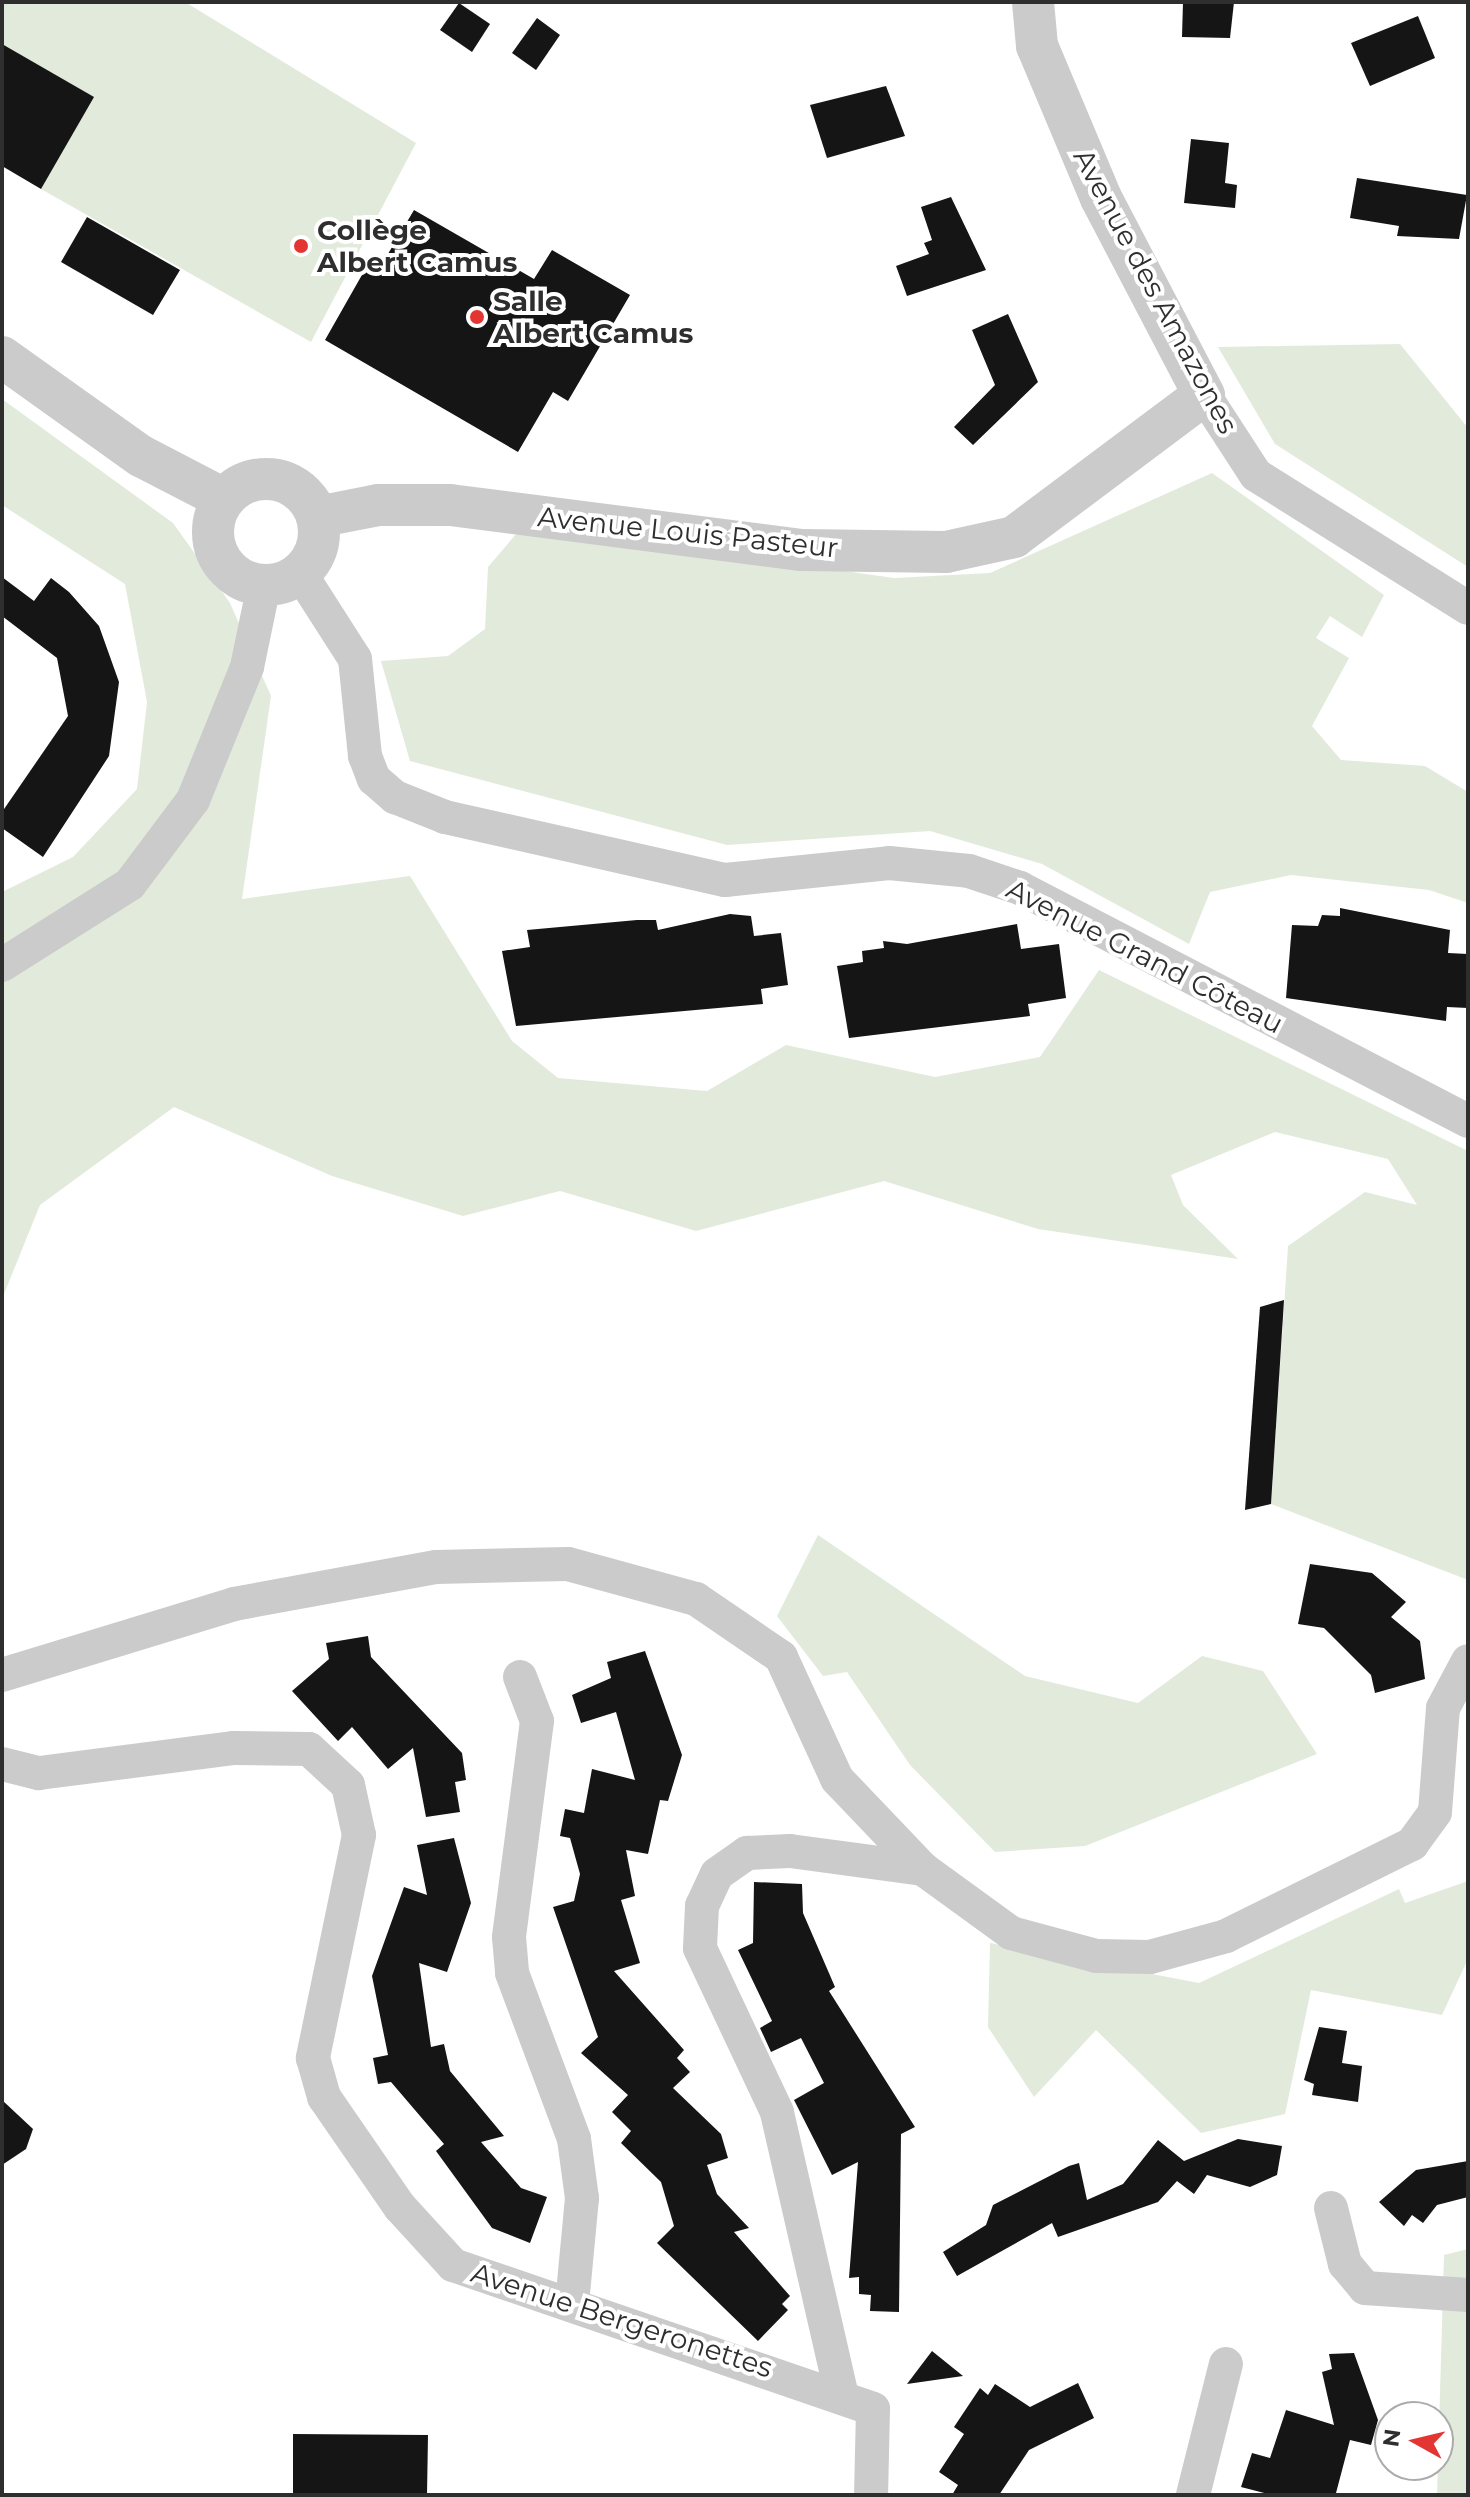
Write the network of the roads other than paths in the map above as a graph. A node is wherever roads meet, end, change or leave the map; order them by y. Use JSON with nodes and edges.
{"nodes":[{"id":1,"x":1033,"y":2,"type":"edge"},
{"id":2,"x":2,"y":357,"type":"edge"},
{"id":3,"x":1204,"y":395,"type":"junction"},
{"id":4,"x":224,"y":499,"type":"junction"},
{"id":5,"x":317,"y":517,"type":"junction"},
{"id":6,"x":282,"y":579,"type":"junction"},
{"id":7,"x":1468,"y":608,"type":"edge"},
{"id":8,"x":2,"y":965,"type":"edge"},
{"id":9,"x":1468,"y":1121,"type":"edge"},
{"id":10,"x":1468,"y":1661,"type":"edge"},
{"id":11,"x":2,"y":1675,"type":"edge"},
{"id":12,"x":520,"y":1677,"type":"dead end"},
{"id":13,"x":2,"y":1764,"type":"edge"},
{"id":14,"x":923,"y":1869,"type":"junction"},
{"id":15,"x":1331,"y":2208,"type":"dead end"},
{"id":16,"x":1468,"y":2295,"type":"edge"},
{"id":17,"x":572,"y":2303,"type":"junction"},
{"id":18,"x":1226,"y":2364,"type":"dead end"},
{"id":19,"x":841,"y":2392,"type":"junction"},
{"id":20,"x":871,"y":2495,"type":"edge"},
{"id":21,"x":1193,"y":2495,"type":"edge"}],
"edges":[{"from":1,"to":3,"type":"street","name":"Avenue des Amazones"},
{"from":2,"to":4,"type":"street"},
{"from":3,"to":5,"type":"street","name":"Avenue Louis Pasteur"},
{"from":3,"to":7,"type":"street","name":"Avenue des Amazones"},
{"from":4,"to":5,"type":"street"},
{"from":4,"to":6,"type":"street"},
{"from":5,"to":6,"type":"street"},
{"from":6,"to":8,"type":"street"},
{"from":6,"to":9,"type":"street","name":"Avenue Grand Côteau"},
{"from":10,"to":14,"type":"street"},
{"from":11,"to":14,"type":"street"},
{"from":12,"to":17,"type":"street"},
{"from":13,"to":17,"type":"street","name":"Avenue Bergeronettes"},
{"from":14,"to":19,"type":"street"},
{"from":15,"to":16,"type":"street"},
{"from":17,"to":19,"type":"street","name":"Avenue Bergeronettes"},
{"from":18,"to":21,"type":"street"},
{"from":19,"to":20,"type":"street","name":"Avenue Bergeronettes"}]}
